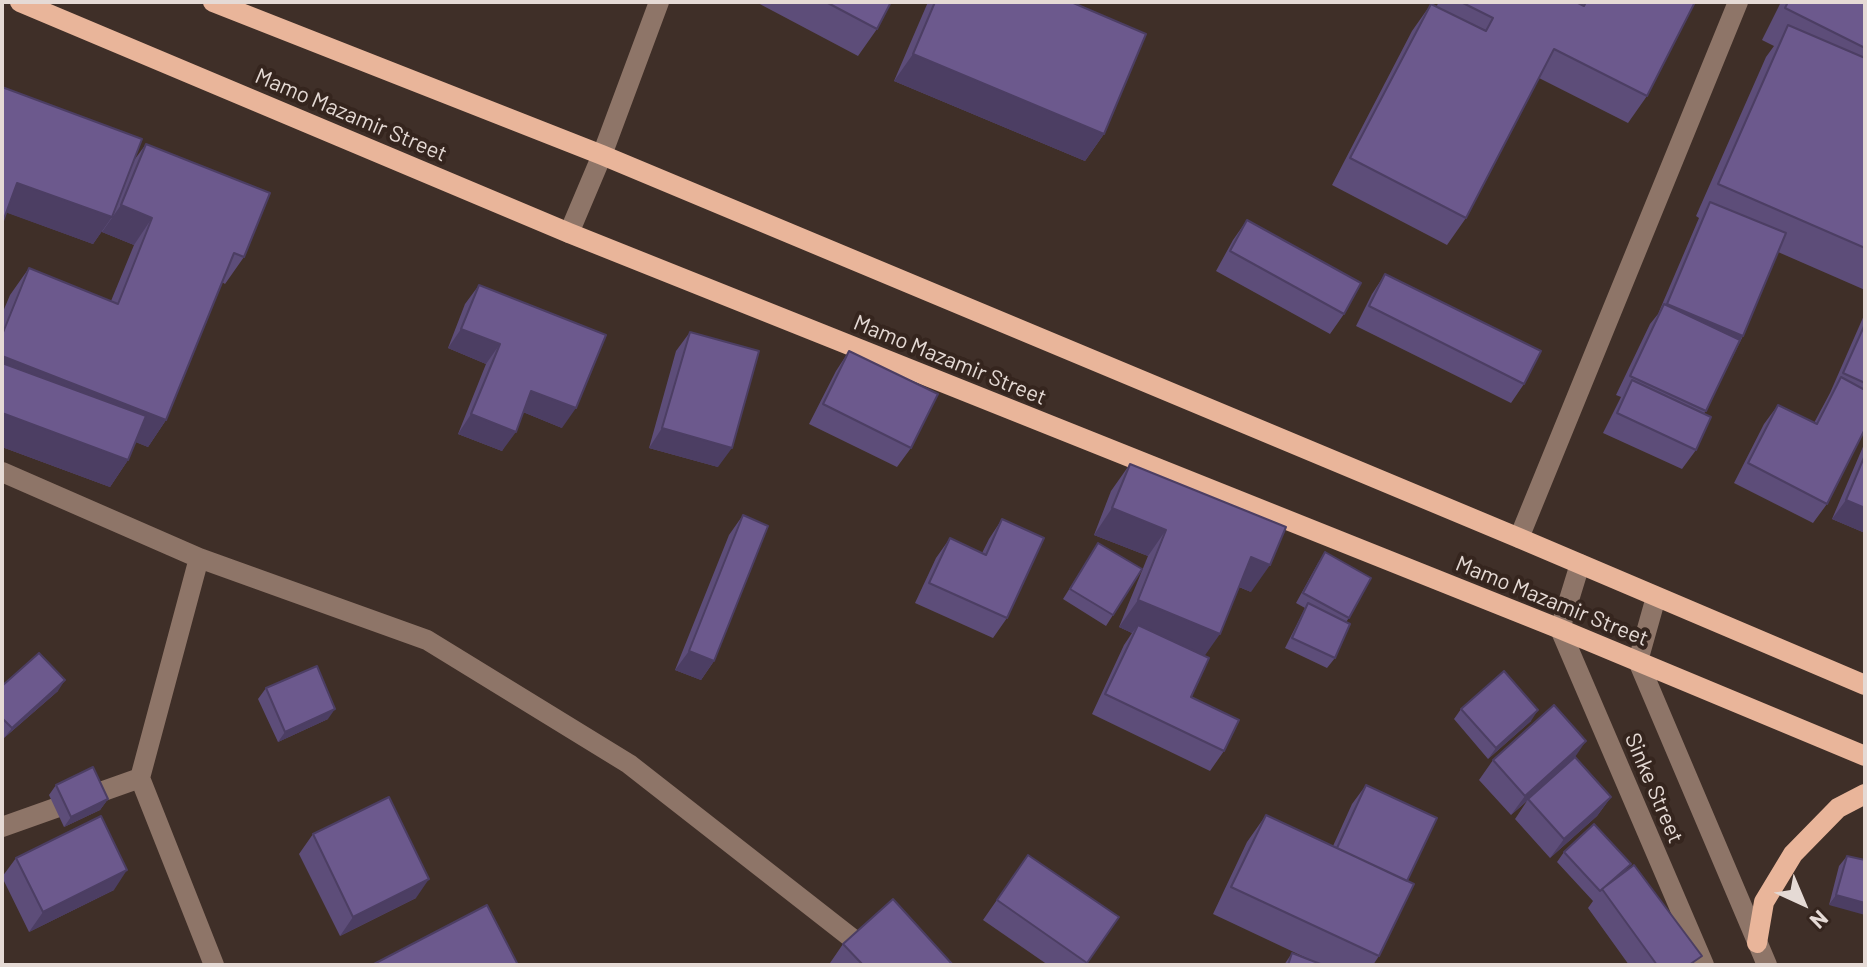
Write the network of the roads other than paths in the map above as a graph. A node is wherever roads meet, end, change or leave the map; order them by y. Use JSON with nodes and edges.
{"nodes":[{"id":1,"x":20,"y":2,"type":"edge"},
{"id":2,"x":213,"y":2,"type":"edge"},
{"id":3,"x":659,"y":2,"type":"edge"},
{"id":4,"x":1738,"y":2,"type":"edge"},
{"id":5,"x":602,"y":155,"type":"junction"},
{"id":6,"x":569,"y":233,"type":"junction"},
{"id":7,"x":2,"y":472,"type":"edge"},
{"id":8,"x":1519,"y":538,"type":"junction"},
{"id":9,"x":199,"y":558,"type":"junction"},
{"id":10,"x":1580,"y":564,"type":"junction"},
{"id":11,"x":1656,"y":597,"type":"junction"},
{"id":12,"x":1560,"y":629,"type":"junction"},
{"id":13,"x":1638,"y":661,"type":"junction"},
{"id":14,"x":1865,"y":685,"type":"edge"},
{"id":15,"x":1865,"y":756,"type":"edge"},
{"id":16,"x":140,"y":778,"type":"junction"},
{"id":17,"x":1865,"y":794,"type":"edge"},
{"id":18,"x":2,"y":827,"type":"edge"},
{"id":19,"x":1757,"y":943,"type":"junction"},
{"id":20,"x":214,"y":965,"type":"edge"},
{"id":21,"x":886,"y":965,"type":"edge"},
{"id":22,"x":1704,"y":965,"type":"edge"},
{"id":23,"x":1767,"y":965,"type":"edge"}],
"edges":[{"from":1,"to":6,"type":"main road","name":"Mamo Mazamir Street"},
{"from":2,"to":5,"type":"main road","name":"Mamo Mazamir Street"},
{"from":3,"to":5,"type":"street"},
{"from":4,"to":8,"type":"street"},
{"from":5,"to":6,"type":"street"},
{"from":5,"to":8,"type":"main road","name":"Mamo Mazamir Street"},
{"from":6,"to":12,"type":"main road","name":"Mamo Mazamir Street"},
{"from":7,"to":9,"type":"street"},
{"from":8,"to":10,"type":"main road","name":"Mamo Mazamir Street"},
{"from":9,"to":16,"type":"street"},
{"from":9,"to":21,"type":"street"},
{"from":10,"to":11,"type":"main road","name":"Mamo Mazamir Street"},
{"from":10,"to":12,"type":"street"},
{"from":11,"to":13,"type":"street"},
{"from":11,"to":14,"type":"main road","name":"Mamo Mazamir Street"},
{"from":12,"to":13,"type":"main road","name":"Mamo Mazamir Street"},
{"from":12,"to":22,"type":"street","name":"Sinke Street"},
{"from":13,"to":15,"type":"main road","name":"Mamo Mazamir Street"},
{"from":13,"to":19,"type":"street","name":"Sinke Street"},
{"from":16,"to":18,"type":"street"},
{"from":16,"to":20,"type":"street"},
{"from":17,"to":19,"type":"main road"},
{"from":19,"to":23,"type":"street","name":"Sinke Street"}]}
